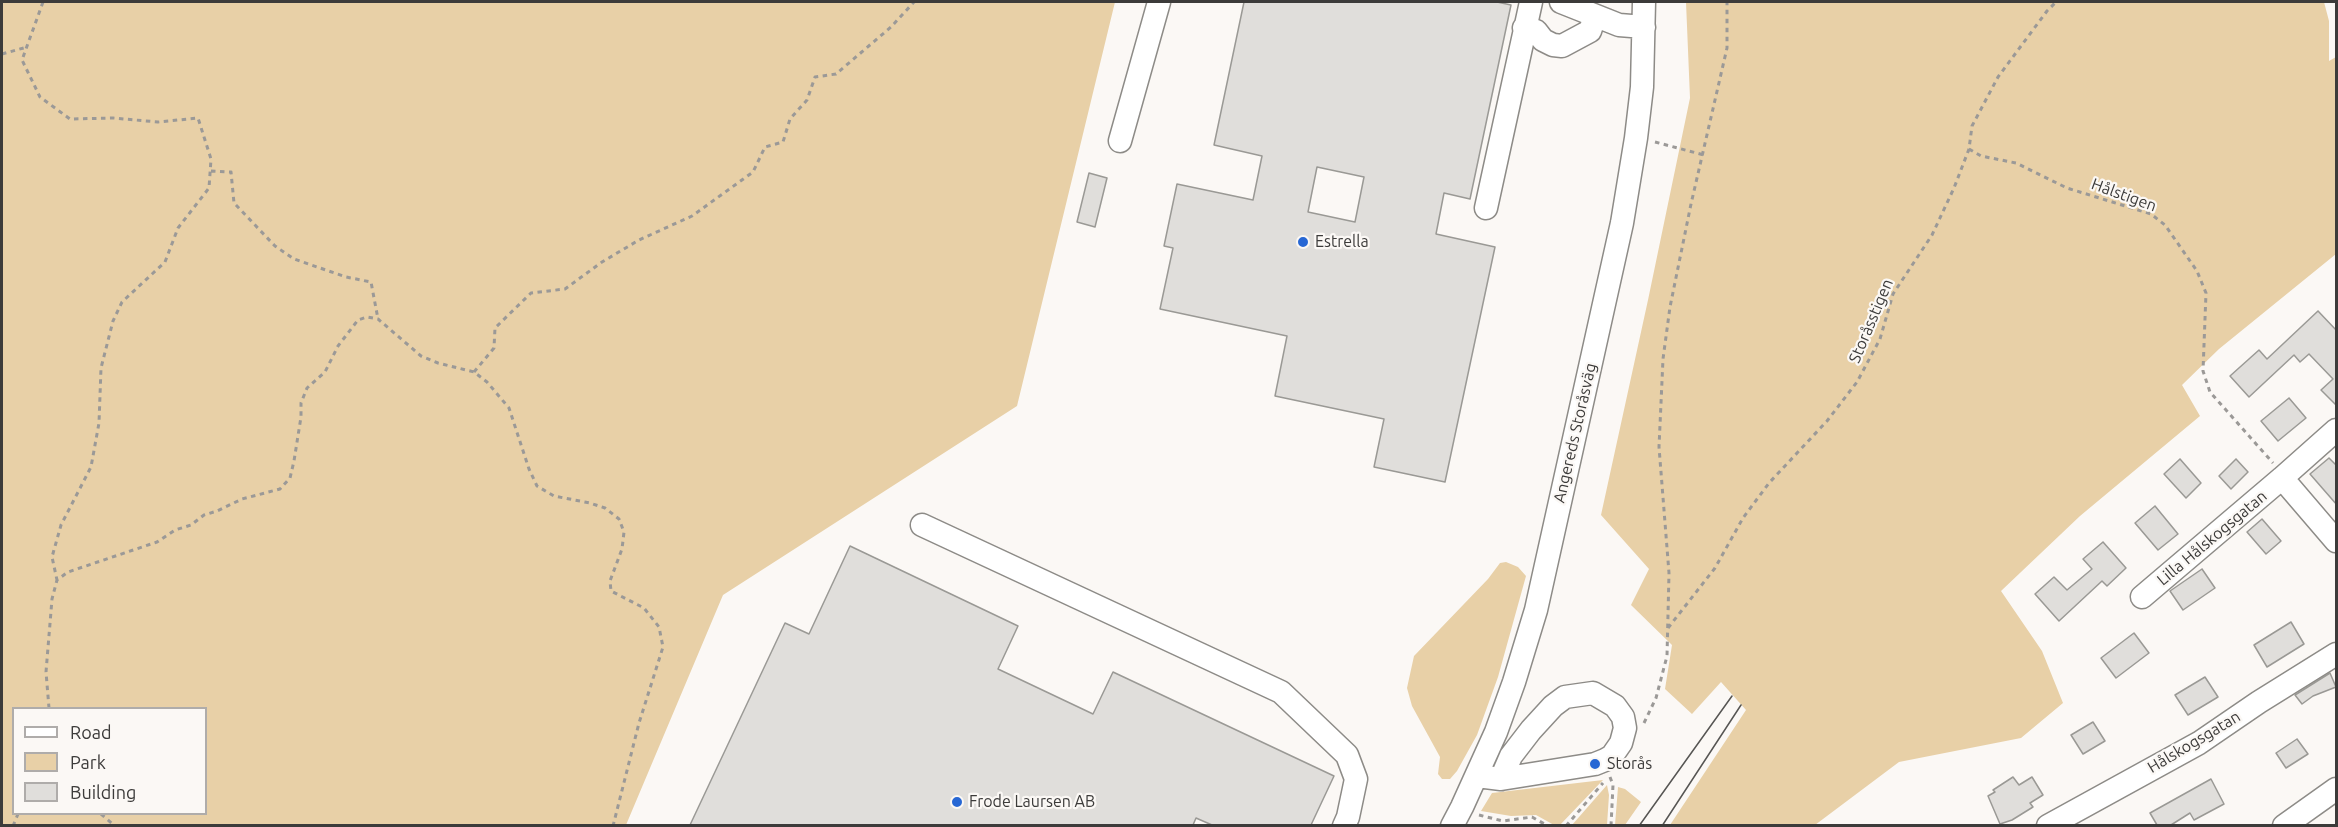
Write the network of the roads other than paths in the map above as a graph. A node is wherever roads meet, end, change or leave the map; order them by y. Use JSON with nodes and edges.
{"nodes":[{"id":1,"x":1159,"y":2,"type":"edge"},
{"id":2,"x":1531,"y":2,"type":"edge"},
{"id":3,"x":1560,"y":2,"type":"edge"},
{"id":4,"x":1644,"y":2,"type":"edge"},
{"id":5,"x":1595,"y":16,"type":"junction"},
{"id":6,"x":1644,"y":27,"type":"junction"},
{"id":7,"x":1524,"y":28,"type":"junction"},
{"id":8,"x":1119,"y":141,"type":"dead end"},
{"id":9,"x":1486,"y":208,"type":"dead end"},
{"id":10,"x":2337,"y":430,"type":"edge"},
{"id":11,"x":2282,"y":478,"type":"junction"},
{"id":12,"x":922,"y":525,"type":"dead end"},
{"id":13,"x":2337,"y":541,"type":"edge"},
{"id":14,"x":2142,"y":597,"type":"dead end"},
{"id":15,"x":2337,"y":654,"type":"edge"},
{"id":16,"x":1477,"y":776,"type":"junction"},
{"id":17,"x":1501,"y":779,"type":"junction"},
{"id":18,"x":2337,"y":789,"type":"edge"},
{"id":19,"x":1344,"y":825,"type":"edge"},
{"id":20,"x":1452,"y":825,"type":"edge"},
{"id":21,"x":2048,"y":825,"type":"edge"},
{"id":22,"x":2284,"y":825,"type":"edge"}],
"edges":[{"from":1,"to":8,"type":"street"},
{"from":2,"to":7,"type":"street"},
{"from":3,"to":5,"type":"street"},
{"from":4,"to":6,"type":"street","name":"Angereds Storåsväg"},
{"from":5,"to":6,"type":"street"},
{"from":5,"to":7,"type":"street"},
{"from":6,"to":16,"type":"street","name":"Angereds Storåsväg"},
{"from":7,"to":9,"type":"street"},
{"from":10,"to":11,"type":"street","name":"Lilla Hålskogsgatan"},
{"from":11,"to":13,"type":"street","name":"Lilla Hålskogsgatan"},
{"from":11,"to":14,"type":"street","name":"Lilla Hålskogsgatan"},
{"from":12,"to":19,"type":"street"},
{"from":15,"to":21,"type":"street","name":"Hålskogsgatan"},
{"from":16,"to":17,"type":"street"},
{"from":16,"to":20,"type":"street","name":"Angereds Storåsväg"},
{"from":17,"to":17,"type":"street"},
{"from":18,"to":22,"type":"street"}]}
